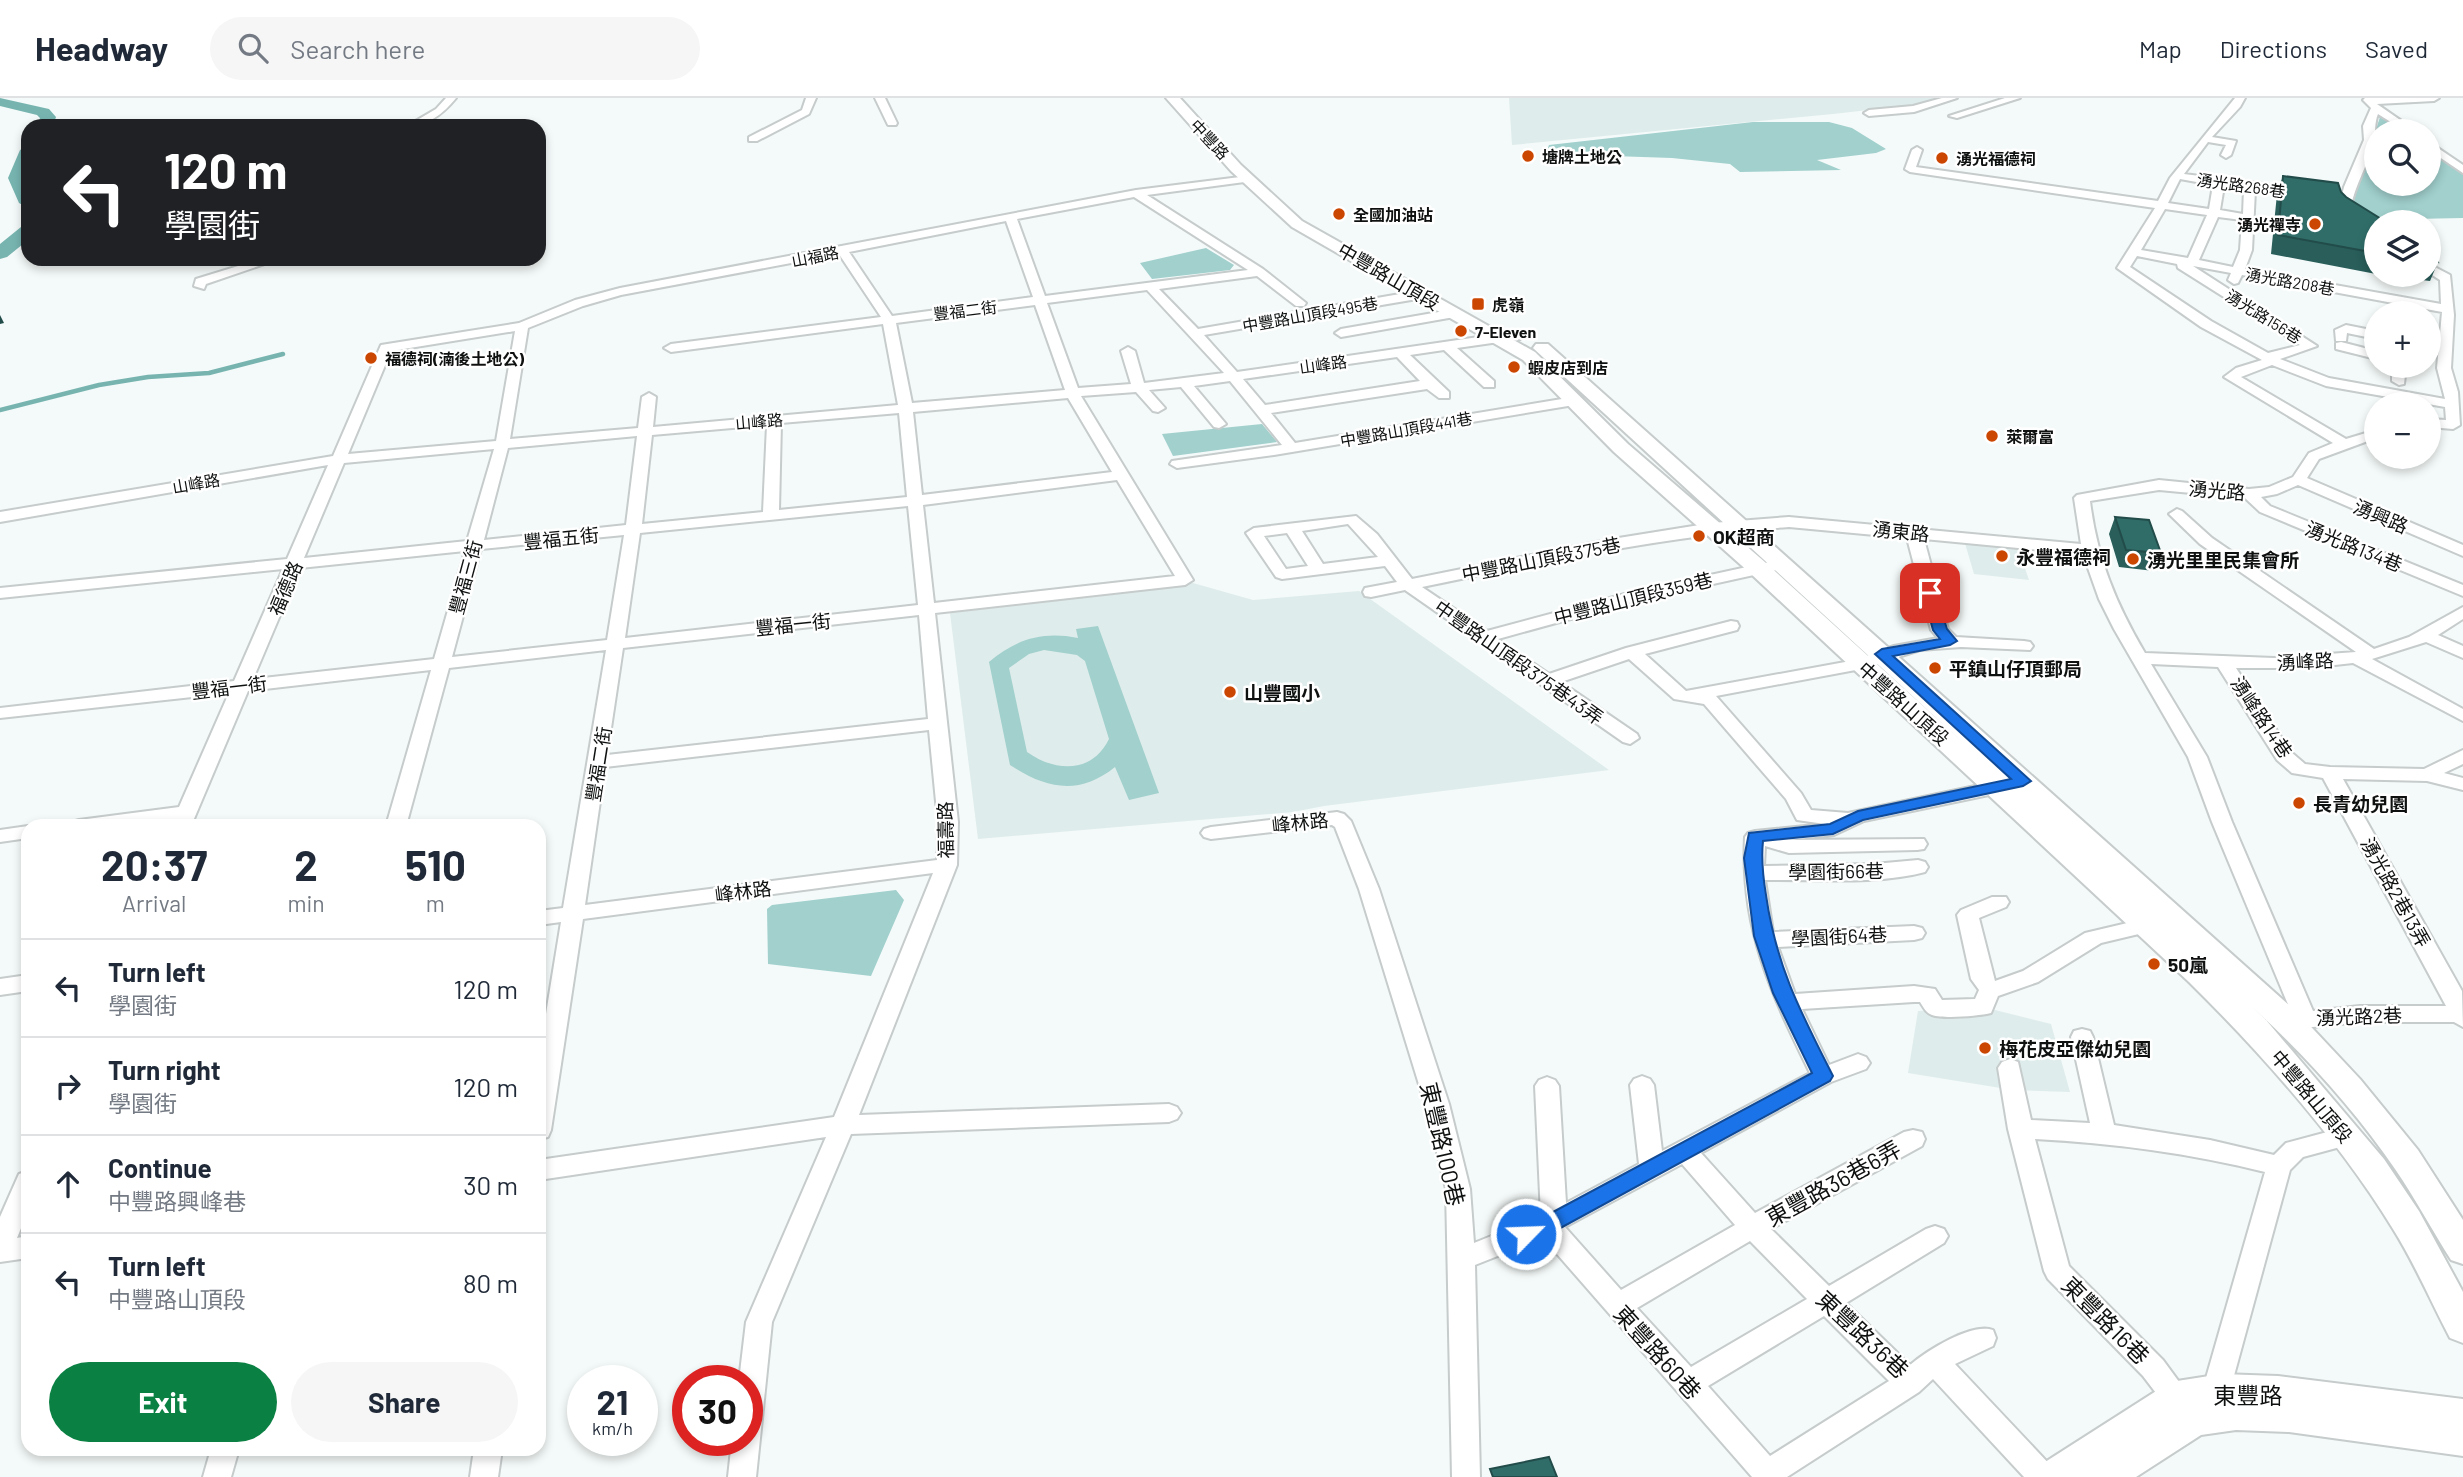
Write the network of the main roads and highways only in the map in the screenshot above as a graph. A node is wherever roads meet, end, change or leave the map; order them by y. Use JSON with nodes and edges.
{"nodes":[{"id":1,"x":1173,"y":98,"type":"edge"},
{"id":2,"x":1185,"y":98,"type":"edge"},
{"id":3,"x":1255,"y":177,"type":"junction"},
{"id":4,"x":1509,"y":336,"type":"junction"},
{"id":5,"x":1712,"y":528,"type":"joint"},
{"id":6,"x":1771,"y":566,"type":"junction"},
{"id":7,"x":2010,"y":784,"type":"junction"},
{"id":8,"x":2463,"y":1250,"type":"edge"},
{"id":9,"x":2462,"y":1321,"type":"edge"},
{"id":10,"x":2229,"y":1402,"type":"junction"},
{"id":11,"x":2185,"y":1409,"type":"junction"},
{"id":12,"x":2463,"y":1416,"type":"edge"},
{"id":13,"x":2463,"y":1438,"type":"edge"},
{"id":14,"x":2056,"y":1477,"type":"edge"},
{"id":15,"x":2102,"y":1477,"type":"edge"}],
"edges":[{"from":1,"to":3,"type":"main road","name":"中豐路"},
{"from":2,"to":3,"type":"main road","name":"中豐路"},
{"from":3,"to":4,"type":"main road","name":"中豐路山頂段"},
{"from":3,"to":4,"type":"main road","name":"中豐路山頂段"},
{"from":4,"to":5,"type":"main road","name":"中豐路山頂段"},
{"from":4,"to":6,"type":"main road","name":"中豐路山頂段"},
{"from":5,"to":6,"type":"main road","name":"中豐路山頂段"},
{"from":6,"to":7,"type":"main road","name":"中豐路山頂段"},
{"from":7,"to":8,"type":"main road","name":"中豐路山頂段"},
{"from":7,"to":9,"type":"main road","name":"中豐路山頂段"},
{"from":10,"to":11,"type":"main road","name":"東豐路"},
{"from":10,"to":12,"type":"main road","name":"東豐路"},
{"from":10,"to":13,"type":"main road","name":"東豐路"},
{"from":11,"to":14,"type":"main road","name":"東豐路"},
{"from":11,"to":15,"type":"main road","name":"東豐路"}]}
